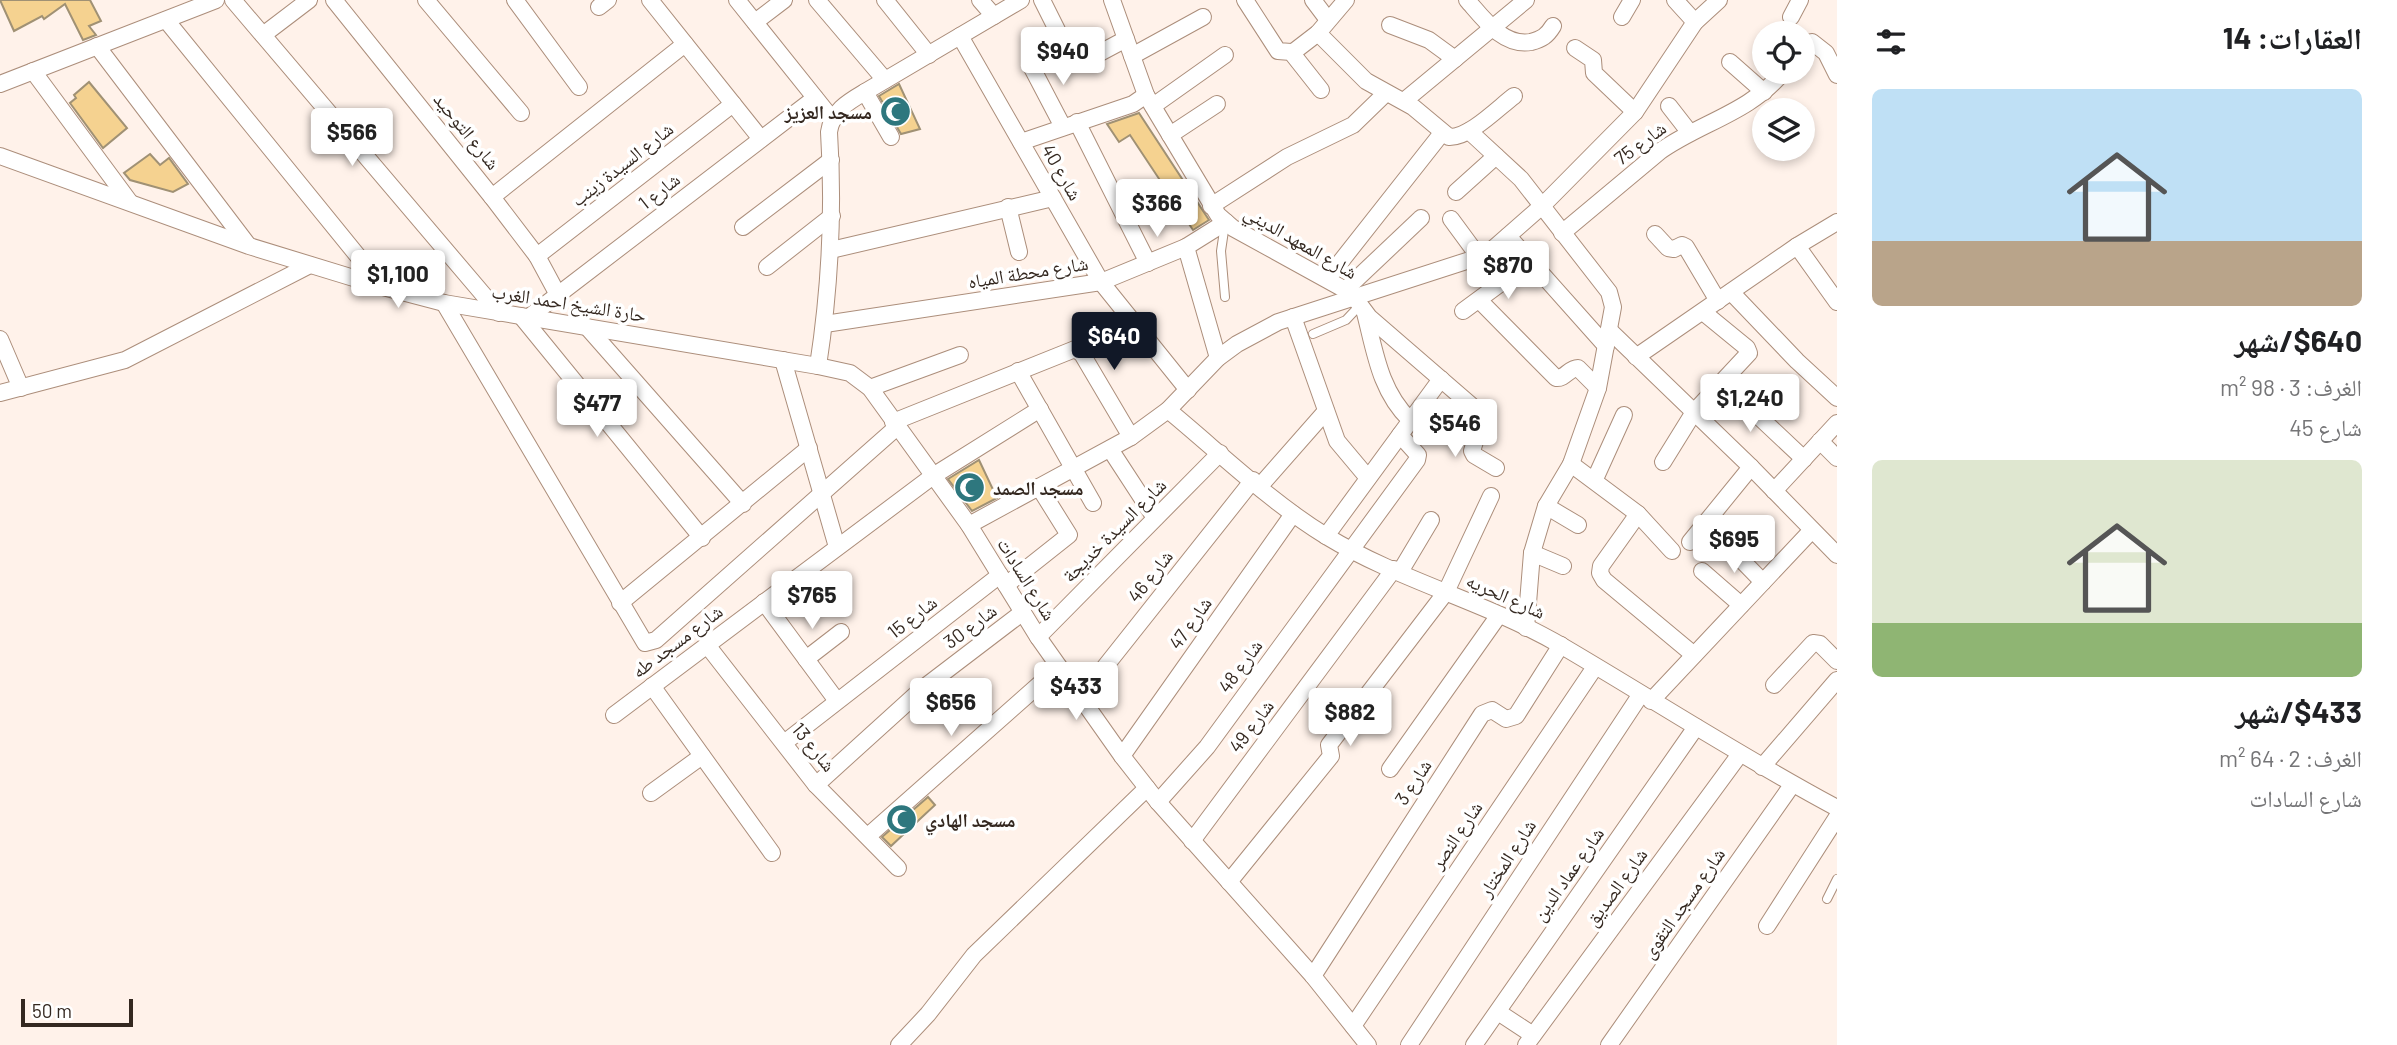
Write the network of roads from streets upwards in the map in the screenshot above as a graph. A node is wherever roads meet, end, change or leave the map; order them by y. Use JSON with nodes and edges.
{"nodes":[{"id":1,"x":216,"y":0,"type":"edge"},
{"id":2,"x":233,"y":0,"type":"edge"},
{"id":3,"x":309,"y":0,"type":"edge"},
{"id":4,"x":334,"y":0,"type":"edge"},
{"id":5,"x":426,"y":0,"type":"edge"},
{"id":6,"x":515,"y":0,"type":"edge"},
{"id":7,"x":650,"y":0,"type":"edge"},
{"id":8,"x":737,"y":0,"type":"edge"},
{"id":9,"x":784,"y":0,"type":"edge"},
{"id":10,"x":817,"y":0,"type":"edge"},
{"id":11,"x":885,"y":0,"type":"edge"},
{"id":12,"x":980,"y":0,"type":"edge"},
{"id":13,"x":1021,"y":0,"type":"edge"},
{"id":14,"x":1042,"y":0,"type":"edge"},
{"id":15,"x":1112,"y":0,"type":"edge"},
{"id":16,"x":1245,"y":0,"type":"edge"},
{"id":17,"x":1346,"y":0,"type":"edge"},
{"id":18,"x":1467,"y":0,"type":"edge"},
{"id":19,"x":1526,"y":0,"type":"edge"},
{"id":20,"x":1632,"y":0,"type":"edge"},
{"id":21,"x":1675,"y":0,"type":"edge"},
{"id":22,"x":1719,"y":0,"type":"edge"},
{"id":23,"x":1800,"y":0,"type":"edge"},
{"id":24,"x":1317,"y":2,"type":"edge"},
{"id":25,"x":994,"y":16,"type":"junction"},
{"id":26,"x":1203,"y":17,"type":"dead end"},
{"id":27,"x":1622,"y":17,"type":"dead end"},
{"id":28,"x":1791,"y":17,"type":"dead end"},
{"id":29,"x":166,"y":20,"type":"junction"},
{"id":30,"x":1328,"y":20,"type":"junction"},
{"id":31,"x":755,"y":22,"type":"junction"},
{"id":32,"x":1695,"y":22,"type":"junction"},
{"id":33,"x":1390,"y":24,"type":"dead end"},
{"id":34,"x":1553,"y":26,"type":"dead end"},
{"id":35,"x":1493,"y":28,"type":"junction"},
{"id":36,"x":1058,"y":30,"type":"dead end"},
{"id":37,"x":1318,"y":33,"type":"junction"},
{"id":38,"x":263,"y":34,"type":"junction"},
{"id":39,"x":960,"y":36,"type":"junction"},
{"id":40,"x":1126,"y":39,"type":"junction"},
{"id":41,"x":685,"y":44,"type":"junction"},
{"id":42,"x":97,"y":46,"type":"junction"},
{"id":43,"x":1575,"y":48,"type":"dead end"},
{"id":44,"x":1815,"y":48,"type":"edge"},
{"id":45,"x":1292,"y":53,"type":"junction"},
{"id":46,"x":929,"y":55,"type":"junction"},
{"id":47,"x":1225,"y":55,"type":"dead end"},
{"id":48,"x":1132,"y":56,"type":"junction"},
{"id":49,"x":1455,"y":59,"type":"junction"},
{"id":50,"x":1730,"y":62,"type":"dead end"},
{"id":51,"x":1081,"y":63,"type":"dead end"},
{"id":52,"x":1030,"y":64,"type":"dead end"},
{"id":53,"x":33,"y":71,"type":"junction"},
{"id":54,"x":1837,"y":75,"type":"edge"},
{"id":55,"x":885,"y":80,"type":"junction"},
{"id":56,"x":0,"y":84,"type":"edge"},
{"id":57,"x":1772,"y":84,"type":"edge"},
{"id":58,"x":579,"y":88,"type":"dead end"},
{"id":59,"x":1321,"y":90,"type":"dead end"},
{"id":60,"x":865,"y":92,"type":"junction"},
{"id":61,"x":1764,"y":92,"type":"junction"},
{"id":62,"x":1386,"y":93,"type":"junction"},
{"id":63,"x":1514,"y":96,"type":"dead end"},
{"id":64,"x":815,"y":98,"type":"junction"},
{"id":65,"x":1149,"y":101,"type":"junction"},
{"id":66,"x":1404,"y":101,"type":"junction"},
{"id":67,"x":733,"y":104,"type":"junction"},
{"id":68,"x":1217,"y":104,"type":"dead end"},
{"id":69,"x":1669,"y":106,"type":"dead end"},
{"id":70,"x":1635,"y":112,"type":"junction"},
{"id":71,"x":521,"y":113,"type":"dead end"},
{"id":72,"x":1070,"y":124,"type":"junction"},
{"id":73,"x":831,"y":126,"type":"junction"},
{"id":74,"x":1469,"y":131,"type":"junction"},
{"id":75,"x":1690,"y":132,"type":"junction"},
{"id":76,"x":1442,"y":133,"type":"junction"},
{"id":77,"x":1170,"y":135,"type":"junction"},
{"id":78,"x":891,"y":137,"type":"dead end"},
{"id":79,"x":761,"y":139,"type":"junction"},
{"id":80,"x":1021,"y":142,"type":"junction"},
{"id":81,"x":0,"y":156,"type":"edge"},
{"id":82,"x":1496,"y":156,"type":"junction"},
{"id":83,"x":831,"y":160,"type":"junction"},
{"id":84,"x":1456,"y":192,"type":"dead end"},
{"id":85,"x":492,"y":197,"type":"junction"},
{"id":86,"x":1053,"y":198,"type":"junction"},
{"id":87,"x":129,"y":201,"type":"junction"},
{"id":88,"x":1211,"y":205,"type":"junction"},
{"id":89,"x":1542,"y":206,"type":"junction"},
{"id":90,"x":1008,"y":207,"type":"junction"},
{"id":91,"x":832,"y":216,"type":"junction"},
{"id":92,"x":1421,"y":218,"type":"dead end"},
{"id":93,"x":1451,"y":219,"type":"dead end"},
{"id":94,"x":1226,"y":222,"type":"junction"},
{"id":95,"x":1837,"y":222,"type":"edge"},
{"id":96,"x":743,"y":227,"type":"dead end"},
{"id":97,"x":1562,"y":233,"type":"junction"},
{"id":98,"x":1655,"y":234,"type":"dead end"},
{"id":99,"x":1508,"y":236,"type":"junction"},
{"id":100,"x":249,"y":246,"type":"junction"},
{"id":101,"x":1797,"y":246,"type":"junction"},
{"id":102,"x":1186,"y":247,"type":"junction"},
{"id":103,"x":831,"y":250,"type":"junction"},
{"id":104,"x":1019,"y":252,"type":"dead end"},
{"id":105,"x":537,"y":256,"type":"junction"},
{"id":106,"x":1479,"y":257,"type":"junction"},
{"id":107,"x":1531,"y":261,"type":"junction"},
{"id":108,"x":1148,"y":262,"type":"junction"},
{"id":109,"x":310,"y":265,"type":"junction"},
{"id":110,"x":767,"y":267,"type":"dead end"},
{"id":111,"x":1327,"y":279,"type":"junction"},
{"id":112,"x":1101,"y":282,"type":"junction"},
{"id":113,"x":383,"y":287,"type":"junction"},
{"id":114,"x":558,"y":295,"type":"junction"},
{"id":115,"x":1725,"y":297,"type":"junction"},
{"id":116,"x":1479,"y":300,"type":"junction"},
{"id":117,"x":1357,"y":301,"type":"junction"},
{"id":118,"x":1837,"y":302,"type":"edge"},
{"id":119,"x":444,"y":303,"type":"junction"},
{"id":120,"x":1464,"y":311,"type":"dead end"},
{"id":121,"x":1703,"y":312,"type":"junction"},
{"id":122,"x":499,"y":313,"type":"junction"},
{"id":123,"x":525,"y":317,"type":"junction"},
{"id":124,"x":1293,"y":317,"type":"junction"},
{"id":125,"x":825,"y":324,"type":"junction"},
{"id":126,"x":587,"y":327,"type":"junction"},
{"id":127,"x":1607,"y":338,"type":"junction"},
{"id":128,"x":0,"y":339,"type":"edge"},
{"id":129,"x":960,"y":355,"type":"dead end"},
{"id":130,"x":1636,"y":357,"type":"junction"},
{"id":131,"x":1219,"y":358,"type":"junction"},
{"id":132,"x":783,"y":360,"type":"junction"},
{"id":133,"x":818,"y":366,"type":"junction"},
{"id":134,"x":1018,"y":370,"type":"junction"},
{"id":135,"x":1441,"y":379,"type":"junction"},
{"id":136,"x":1722,"y":382,"type":"junction"},
{"id":137,"x":21,"y":388,"type":"junction"},
{"id":138,"x":870,"y":388,"type":"junction"},
{"id":139,"x":1598,"y":388,"type":"junction"},
{"id":140,"x":1188,"y":390,"type":"junction"},
{"id":141,"x":0,"y":393,"type":"edge"},
{"id":142,"x":1837,"y":398,"type":"edge"},
{"id":143,"x":1040,"y":409,"type":"junction"},
{"id":144,"x":1168,"y":410,"type":"junction"},
{"id":145,"x":1326,"y":411,"type":"junction"},
{"id":146,"x":1694,"y":412,"type":"junction"},
{"id":147,"x":1624,"y":415,"type":"dead end"},
{"id":148,"x":1410,"y":420,"type":"junction"},
{"id":149,"x":1837,"y":423,"type":"edge"},
{"id":150,"x":895,"y":424,"type":"junction"},
{"id":151,"x":1399,"y":435,"type":"junction"},
{"id":152,"x":1132,"y":437,"type":"junction"},
{"id":153,"x":1820,"y":441,"type":"junction"},
{"id":154,"x":810,"y":448,"type":"junction"},
{"id":155,"x":1110,"y":449,"type":"junction"},
{"id":156,"x":1220,"y":453,"type":"junction"},
{"id":157,"x":1837,"y":458,"type":"edge"},
{"id":158,"x":1804,"y":459,"type":"junction"},
{"id":159,"x":1663,"y":462,"type":"dead end"},
{"id":160,"x":1571,"y":464,"type":"junction"},
{"id":161,"x":1496,"y":467,"type":"dead end"},
{"id":162,"x":1751,"y":467,"type":"junction"},
{"id":163,"x":1073,"y":468,"type":"junction"},
{"id":164,"x":933,"y":476,"type":"junction"},
{"id":165,"x":1368,"y":478,"type":"junction"},
{"id":166,"x":1595,"y":479,"type":"junction"},
{"id":167,"x":1256,"y":483,"type":"junction"},
{"id":168,"x":1039,"y":487,"type":"junction"},
{"id":169,"x":822,"y":491,"type":"junction"},
{"id":170,"x":1774,"y":491,"type":"junction"},
{"id":171,"x":1491,"y":496,"type":"dead end"},
{"id":172,"x":1093,"y":503,"type":"dead end"},
{"id":173,"x":743,"y":504,"type":"junction"},
{"id":174,"x":1546,"y":506,"type":"junction"},
{"id":175,"x":1293,"y":514,"type":"junction"},
{"id":176,"x":1639,"y":514,"type":"junction"},
{"id":177,"x":1155,"y":518,"type":"junction"},
{"id":178,"x":1431,"y":520,"type":"dead end"},
{"id":179,"x":969,"y":524,"type":"junction"},
{"id":180,"x":1578,"y":525,"type":"dead end"},
{"id":181,"x":1812,"y":530,"type":"junction"},
{"id":182,"x":1326,"y":536,"type":"junction"},
{"id":183,"x":702,"y":538,"type":"junction"},
{"id":184,"x":1721,"y":539,"type":"dead end"},
{"id":185,"x":1690,"y":542,"type":"dead end"},
{"id":186,"x":837,"y":547,"type":"junction"},
{"id":187,"x":1350,"y":549,"type":"junction"},
{"id":188,"x":1672,"y":551,"type":"dead end"},
{"id":189,"x":1532,"y":553,"type":"junction"},
{"id":190,"x":1837,"y":555,"type":"edge"},
{"id":191,"x":1563,"y":566,"type":"dead end"},
{"id":192,"x":1397,"y":570,"type":"junction"},
{"id":193,"x":1702,"y":571,"type":"dead end"},
{"id":194,"x":1003,"y":580,"type":"junction"},
{"id":195,"x":1763,"y":582,"type":"junction"},
{"id":196,"x":1446,"y":592,"type":"junction"},
{"id":197,"x":764,"y":602,"type":"junction"},
{"id":198,"x":620,"y":603,"type":"junction"},
{"id":199,"x":1741,"y":605,"type":"junction"},
{"id":200,"x":1023,"y":612,"type":"junction"},
{"id":201,"x":1499,"y":615,"type":"junction"},
{"id":202,"x":1526,"y":628,"type":"junction"},
{"id":203,"x":841,"y":632,"type":"dead end"},
{"id":204,"x":1038,"y":637,"type":"junction"},
{"id":205,"x":707,"y":645,"type":"junction"},
{"id":206,"x":1561,"y":645,"type":"junction"},
{"id":207,"x":1694,"y":655,"type":"junction"},
{"id":208,"x":806,"y":659,"type":"junction"},
{"id":209,"x":1837,"y":661,"type":"edge"},
{"id":210,"x":1059,"y":667,"type":"junction"},
{"id":211,"x":1595,"y":667,"type":"junction"},
{"id":212,"x":1837,"y":680,"type":"edge"},
{"id":213,"x":1774,"y":685,"type":"dead end"},
{"id":214,"x":652,"y":686,"type":"junction"},
{"id":215,"x":1081,"y":697,"type":"junction"},
{"id":216,"x":1646,"y":698,"type":"junction"},
{"id":217,"x":837,"y":701,"type":"junction"},
{"id":218,"x":614,"y":715,"type":"dead end"},
{"id":219,"x":1696,"y":727,"type":"junction"},
{"id":220,"x":784,"y":743,"type":"junction"},
{"id":221,"x":1740,"y":754,"type":"junction"},
{"id":222,"x":702,"y":756,"type":"junction"},
{"id":223,"x":1122,"y":756,"type":"junction"},
{"id":224,"x":1762,"y":767,"type":"junction"},
{"id":225,"x":1390,"y":769,"type":"dead end"},
{"id":226,"x":816,"y":785,"type":"junction"},
{"id":227,"x":1793,"y":785,"type":"junction"},
{"id":228,"x":1147,"y":788,"type":"junction"},
{"id":229,"x":652,"y":793,"type":"dead end"},
{"id":230,"x":1158,"y":802,"type":"junction"},
{"id":231,"x":1835,"y":805,"type":"edge"},
{"id":232,"x":868,"y":836,"type":"junction"},
{"id":233,"x":1192,"y":841,"type":"junction"},
{"id":234,"x":772,"y":853,"type":"dead end"},
{"id":235,"x":898,"y":868,"type":"dead end"},
{"id":236,"x":1229,"y":882,"type":"junction"},
{"id":237,"x":1767,"y":926,"type":"dead end"},
{"id":238,"x":1313,"y":976,"type":"junction"},
{"id":239,"x":1497,"y":1012,"type":"junction"},
{"id":240,"x":1353,"y":1026,"type":"junction"},
{"id":241,"x":1530,"y":1040,"type":"edge"},
{"id":242,"x":900,"y":1045,"type":"edge"},
{"id":243,"x":1368,"y":1045,"type":"edge"},
{"id":244,"x":1409,"y":1045,"type":"edge"},
{"id":245,"x":1474,"y":1045,"type":"edge"},
{"id":246,"x":1609,"y":1045,"type":"edge"}],
"edges":[{"from":1,"to":29,"type":"street"},
{"from":2,"to":38,"type":"street"},
{"from":3,"to":38,"type":"street"},
{"from":4,"to":85,"type":"street","name":"شارع التوحيد"},
{"from":5,"to":71,"type":"street"},
{"from":6,"to":58,"type":"street"},
{"from":7,"to":41,"type":"street"},
{"from":8,"to":31,"type":"street"},
{"from":9,"to":31,"type":"street"},
{"from":10,"to":55,"type":"street"},
{"from":11,"to":46,"type":"street"},
{"from":12,"to":25,"type":"street"},
{"from":13,"to":25,"type":"street"},
{"from":14,"to":36,"type":"street"},
{"from":15,"to":40,"type":"street","name":"شارع المعهد الديني"},
{"from":16,"to":45,"type":"street"},
{"from":17,"to":30,"type":"street"},
{"from":18,"to":35,"type":"street"},
{"from":19,"to":35,"type":"street"},
{"from":20,"to":27,"type":"street"},
{"from":21,"to":32,"type":"street"},
{"from":22,"to":32,"type":"street"},
{"from":23,"to":28,"type":"street"},
{"from":24,"to":30,"type":"street"},
{"from":25,"to":39,"type":"street"},
{"from":26,"to":48,"type":"street"},
{"from":29,"to":42,"type":"street"},
{"from":29,"to":113,"type":"street"},
{"from":30,"to":37,"type":"street"},
{"from":31,"to":64,"type":"street"},
{"from":32,"to":70,"type":"street"},
{"from":33,"to":49,"type":"street"},
{"from":34,"to":35,"type":"street"},
{"from":35,"to":49,"type":"street"},
{"from":37,"to":45,"type":"street"},
{"from":37,"to":62,"type":"street"},
{"from":38,"to":122,"type":"street"},
{"from":39,"to":46,"type":"street"},
{"from":39,"to":80,"type":"street","name":"شارع 40"},
{"from":40,"to":48,"type":"street","name":"شارع المعهد الديني"},
{"from":40,"to":51,"type":"street"},
{"from":41,"to":67,"type":"street"},
{"from":41,"to":85,"type":"street"},
{"from":42,"to":53,"type":"street"},
{"from":42,"to":100,"type":"street"},
{"from":43,"to":70,"type":"street"},
{"from":44,"to":54,"type":"street"},
{"from":45,"to":59,"type":"street"},
{"from":46,"to":55,"type":"street"},
{"from":47,"to":65,"type":"street"},
{"from":48,"to":65,"type":"street","name":"شارع المعهد الديني"},
{"from":49,"to":66,"type":"street"},
{"from":50,"to":61,"type":"street"},
{"from":52,"to":72,"type":"street"},
{"from":53,"to":56,"type":"street"},
{"from":53,"to":87,"type":"street"},
{"from":55,"to":60,"type":"street"},
{"from":57,"to":61,"type":"street","name":"شارع 75"},
{"from":60,"to":73,"type":"street"},
{"from":60,"to":78,"type":"street"},
{"from":61,"to":75,"type":"street","name":"شارع 75"},
{"from":62,"to":66,"type":"street"},
{"from":62,"to":88,"type":"street"},
{"from":63,"to":74,"type":"street"},
{"from":64,"to":73,"type":"street"},
{"from":64,"to":79,"type":"street","name":"شارع 1"},
{"from":65,"to":72,"type":"street"},
{"from":65,"to":77,"type":"street","name":"شارع المعهد الديني"},
{"from":66,"to":76,"type":"street"},
{"from":67,"to":79,"type":"street"},
{"from":67,"to":105,"type":"street","name":"شارع السيدة زينب"},
{"from":68,"to":77,"type":"street"},
{"from":69,"to":75,"type":"street"},
{"from":70,"to":89,"type":"street"},
{"from":72,"to":80,"type":"street"},
{"from":72,"to":108,"type":"street"},
{"from":73,"to":83,"type":"street"},
{"from":74,"to":76,"type":"street"},
{"from":74,"to":82,"type":"street"},
{"from":75,"to":97,"type":"street","name":"شارع 75"},
{"from":76,"to":111,"type":"street"},
{"from":77,"to":88,"type":"street","name":"شارع المعهد الديني"},
{"from":79,"to":114,"type":"street","name":"شارع 1"},
{"from":80,"to":86,"type":"street","name":"شارع 40"},
{"from":81,"to":87,"type":"street","name":"حارة الشيخ احمد الغرب"},
{"from":82,"to":84,"type":"street"},
{"from":82,"to":89,"type":"street"},
{"from":83,"to":91,"type":"street"},
{"from":83,"to":96,"type":"street"},
{"from":85,"to":105,"type":"street","name":"شارع التوحيد"},
{"from":86,"to":90,"type":"street"},
{"from":86,"to":112,"type":"street","name":"شارع 40"},
{"from":87,"to":100,"type":"street","name":"حارة الشيخ احمد الغرب"},
{"from":88,"to":94,"type":"street","name":"شارع المعهد الديني"},
{"from":89,"to":97,"type":"street"},
{"from":89,"to":99,"type":"street"},
{"from":90,"to":103,"type":"street"},
{"from":90,"to":104,"type":"street"},
{"from":91,"to":103,"type":"street"},
{"from":91,"to":110,"type":"street"},
{"from":92,"to":117,"type":"street"},
{"from":93,"to":106,"type":"street"},
{"from":94,"to":102,"type":"street","name":"شارع محطة المياه"},
{"from":94,"to":111,"type":"street","name":"شارع المعهد الديني"},
{"from":95,"to":101,"type":"street"},
{"from":97,"to":127,"type":"street"},
{"from":98,"to":115,"type":"street"},
{"from":99,"to":106,"type":"street"},
{"from":99,"to":107,"type":"street"},
{"from":100,"to":109,"type":"street","name":"حارة الشيخ احمد الغرب"},
{"from":101,"to":115,"type":"street"},
{"from":101,"to":118,"type":"street"},
{"from":102,"to":108,"type":"street","name":"شارع محطة المياه"},
{"from":102,"to":131,"type":"street"},
{"from":103,"to":125,"type":"street"},
{"from":105,"to":114,"type":"street","name":"شارع التوحيد"},
{"from":106,"to":117,"type":"street"},
{"from":107,"to":116,"type":"street"},
{"from":107,"to":127,"type":"street"},
{"from":108,"to":112,"type":"street","name":"شارع محطة المياه"},
{"from":109,"to":113,"type":"street","name":"حارة الشيخ احمد الغرب"},
{"from":109,"to":137,"type":"street"},
{"from":111,"to":117,"type":"street","name":"شارع المعهد الديني"},
{"from":112,"to":125,"type":"street","name":"شارع محطة المياه"},
{"from":112,"to":140,"type":"street","name":"شارع 40"},
{"from":113,"to":119,"type":"street","name":"حارة الشيخ احمد الغرب"},
{"from":114,"to":123,"type":"street","name":"شارع 1"},
{"from":115,"to":121,"type":"street"},
{"from":115,"to":142,"type":"street"},
{"from":116,"to":120,"type":"street"},
{"from":116,"to":139,"type":"street"},
{"from":117,"to":124,"type":"street"},
{"from":117,"to":135,"type":"street","name":"شارع المعهد الديني"},
{"from":117,"to":148,"type":"street"},
{"from":119,"to":122,"type":"street","name":"حارة الشيخ احمد الغرب"},
{"from":119,"to":198,"type":"street"},
{"from":121,"to":130,"type":"street"},
{"from":121,"to":136,"type":"street"},
{"from":122,"to":123,"type":"street","name":"حارة الشيخ احمد الغرب"},
{"from":123,"to":126,"type":"street","name":"حارة الشيخ احمد الغرب"},
{"from":123,"to":183,"type":"street"},
{"from":124,"to":131,"type":"street"},
{"from":124,"to":145,"type":"street"},
{"from":125,"to":133,"type":"street"},
{"from":126,"to":132,"type":"street","name":"حارة الشيخ احمد الغرب"},
{"from":126,"to":173,"type":"street"},
{"from":127,"to":130,"type":"street"},
{"from":127,"to":139,"type":"street"},
{"from":128,"to":137,"type":"street"},
{"from":129,"to":138,"type":"street"},
{"from":130,"to":146,"type":"street"},
{"from":131,"to":140,"type":"street"},
{"from":132,"to":133,"type":"street","name":"حارة الشيخ احمد الغرب"},
{"from":132,"to":154,"type":"street"},
{"from":133,"to":138,"type":"street","name":"شارع السادات"},
{"from":134,"to":143,"type":"street"},
{"from":134,"to":150,"type":"street"},
{"from":134,"to":152,"type":"street"},
{"from":135,"to":148,"type":"street"},
{"from":135,"to":161,"type":"street","name":"شارع المعهد الديني"},
{"from":136,"to":146,"type":"street"},
{"from":136,"to":158,"type":"street"},
{"from":137,"to":141,"type":"street"},
{"from":138,"to":150,"type":"street","name":"شارع السادات"},
{"from":139,"to":160,"type":"street"},
{"from":140,"to":144,"type":"street"},
{"from":143,"to":163,"type":"street"},
{"from":143,"to":164,"type":"street","name":"شارع مسجد طه"},
{"from":144,"to":152,"type":"street"},
{"from":144,"to":156,"type":"street","name":"شارع الحريه"},
{"from":145,"to":165,"type":"street"},
{"from":145,"to":167,"type":"street","name":"شارع 46"},
{"from":146,"to":159,"type":"street"},
{"from":146,"to":162,"type":"street"},
{"from":147,"to":166,"type":"street"},
{"from":148,"to":151,"type":"street"},
{"from":149,"to":153,"type":"street"},
{"from":150,"to":164,"type":"street","name":"شارع السادات"},
{"from":150,"to":169,"type":"street"},
{"from":151,"to":165,"type":"street"},
{"from":151,"to":187,"type":"street","name":"شارع 48"},
{"from":152,"to":155,"type":"street"},
{"from":153,"to":157,"type":"street"},
{"from":153,"to":158,"type":"street"},
{"from":154,"to":169,"type":"street"},
{"from":154,"to":173,"type":"street"},
{"from":155,"to":163,"type":"street"},
{"from":155,"to":177,"type":"street"},
{"from":156,"to":167,"type":"street","name":"شارع الحريه"},
{"from":156,"to":177,"type":"street","name":"شارع السيدة خديجة"},
{"from":158,"to":170,"type":"street"},
{"from":160,"to":166,"type":"street"},
{"from":160,"to":174,"type":"street"},
{"from":162,"to":170,"type":"street"},
{"from":162,"to":185,"type":"street"},
{"from":163,"to":168,"type":"street"},
{"from":163,"to":172,"type":"street"},
{"from":164,"to":179,"type":"street","name":"شارع السادات"},
{"from":164,"to":186,"type":"street","name":"شارع مسجد طه"},
{"from":165,"to":182,"type":"street"},
{"from":166,"to":176,"type":"street"},
{"from":167,"to":175,"type":"street","name":"شارع الحريه"},
{"from":167,"to":215,"type":"street","name":"شارع 46"},
{"from":168,"to":179,"type":"street"},
{"from":168,"to":194,"type":"street","name":"شارع 15"},
{"from":169,"to":186,"type":"street"},
{"from":169,"to":198,"type":"street"},
{"from":170,"to":181,"type":"street"},
{"from":171,"to":196,"type":"street"},
{"from":173,"to":183,"type":"street"},
{"from":174,"to":180,"type":"street"},
{"from":174,"to":189,"type":"street"},
{"from":175,"to":182,"type":"street","name":"شارع الحريه"},
{"from":175,"to":223,"type":"street","name":"شارع 47"},
{"from":176,"to":188,"type":"street"},
{"from":176,"to":207,"type":"street"},
{"from":177,"to":204,"type":"street","name":"شارع السيدة خديجة"},
{"from":178,"to":192,"type":"street","name":"شارع 49"},
{"from":179,"to":194,"type":"street","name":"شارع السادات"},
{"from":181,"to":190,"type":"street"},
{"from":181,"to":195,"type":"street","name":"شارع المختار"},
{"from":182,"to":187,"type":"street","name":"شارع الحريه"},
{"from":183,"to":198,"type":"street"},
{"from":184,"to":195,"type":"street"},
{"from":186,"to":197,"type":"street","name":"شارع مسجد طه"},
{"from":187,"to":192,"type":"street","name":"شارع الحريه"},
{"from":187,"to":230,"type":"street","name":"شارع 48"},
{"from":189,"to":191,"type":"street"},
{"from":189,"to":202,"type":"street"},
{"from":192,"to":196,"type":"street","name":"شارع الحريه"},
{"from":192,"to":233,"type":"street","name":"شارع 49"},
{"from":193,"to":199,"type":"street"},
{"from":194,"to":200,"type":"street","name":"شارع السادات"},
{"from":194,"to":217,"type":"street","name":"شارع 15"},
{"from":195,"to":199,"type":"street","name":"شارع المختار"},
{"from":196,"to":201,"type":"street","name":"شارع الحريه"},
{"from":196,"to":236,"type":"street"},
{"from":197,"to":205,"type":"street","name":"شارع مسجد طه"},
{"from":197,"to":208,"type":"street"},
{"from":199,"to":207,"type":"street","name":"شارع المختار"},
{"from":200,"to":204,"type":"street","name":"شارع السادات"},
{"from":200,"to":226,"type":"street","name":"شارع 30"},
{"from":201,"to":202,"type":"street","name":"شارع الحريه"},
{"from":201,"to":225,"type":"street"},
{"from":202,"to":206,"type":"street","name":"شارع الحريه"},
{"from":203,"to":208,"type":"street"},
{"from":204,"to":210,"type":"street","name":"شارع السادات"},
{"from":205,"to":214,"type":"street","name":"شارع مسجد طه"},
{"from":205,"to":220,"type":"street","name":"شارع 13"},
{"from":206,"to":211,"type":"street","name":"شارع الحريه"},
{"from":206,"to":238,"type":"street","name":"شارع 3"},
{"from":207,"to":216,"type":"street","name":"شارع المختار"},
{"from":208,"to":217,"type":"street"},
{"from":209,"to":213,"type":"street"},
{"from":210,"to":215,"type":"street","name":"شارع السادات"},
{"from":210,"to":232,"type":"street"},
{"from":211,"to":216,"type":"street","name":"شارع الحريه"},
{"from":211,"to":240,"type":"street","name":"شارع النصر"},
{"from":212,"to":224,"type":"street"},
{"from":214,"to":218,"type":"street","name":"شارع مسجد طه"},
{"from":214,"to":222,"type":"street"},
{"from":215,"to":223,"type":"street","name":"شارع السادات"},
{"from":216,"to":219,"type":"street","name":"شارع الحريه"},
{"from":216,"to":244,"type":"street","name":"شارع المختار"},
{"from":217,"to":220,"type":"street","name":"شارع 15"},
{"from":219,"to":221,"type":"street","name":"شارع الحريه"},
{"from":219,"to":239,"type":"street","name":"شارع عماد الدين"},
{"from":220,"to":226,"type":"street","name":"شارع 13"},
{"from":221,"to":224,"type":"street","name":"شارع الحريه"},
{"from":221,"to":241,"type":"street","name":"شارع الصديق"},
{"from":222,"to":229,"type":"street"},
{"from":222,"to":234,"type":"street"},
{"from":223,"to":228,"type":"street","name":"شارع السادات"},
{"from":224,"to":227,"type":"street","name":"شارع الحريه"},
{"from":226,"to":232,"type":"street","name":"شارع 13"},
{"from":227,"to":231,"type":"street","name":"شارع الحريه"},
{"from":227,"to":246,"type":"street","name":"شارع مسجد التقوى"},
{"from":228,"to":230,"type":"street","name":"شارع السادات"},
{"from":228,"to":242,"type":"street"},
{"from":230,"to":233,"type":"street","name":"شارع السادات"},
{"from":231,"to":237,"type":"street"},
{"from":232,"to":235,"type":"street","name":"شارع 13"},
{"from":233,"to":236,"type":"street","name":"شارع السادات"},
{"from":236,"to":238,"type":"street","name":"شارع السادات"},
{"from":238,"to":240,"type":"street","name":"شارع السادات"},
{"from":239,"to":241,"type":"street"},
{"from":239,"to":245,"type":"street","name":"شارع عماد الدين"},
{"from":240,"to":243,"type":"street","name":"شارع السادات"}]}
